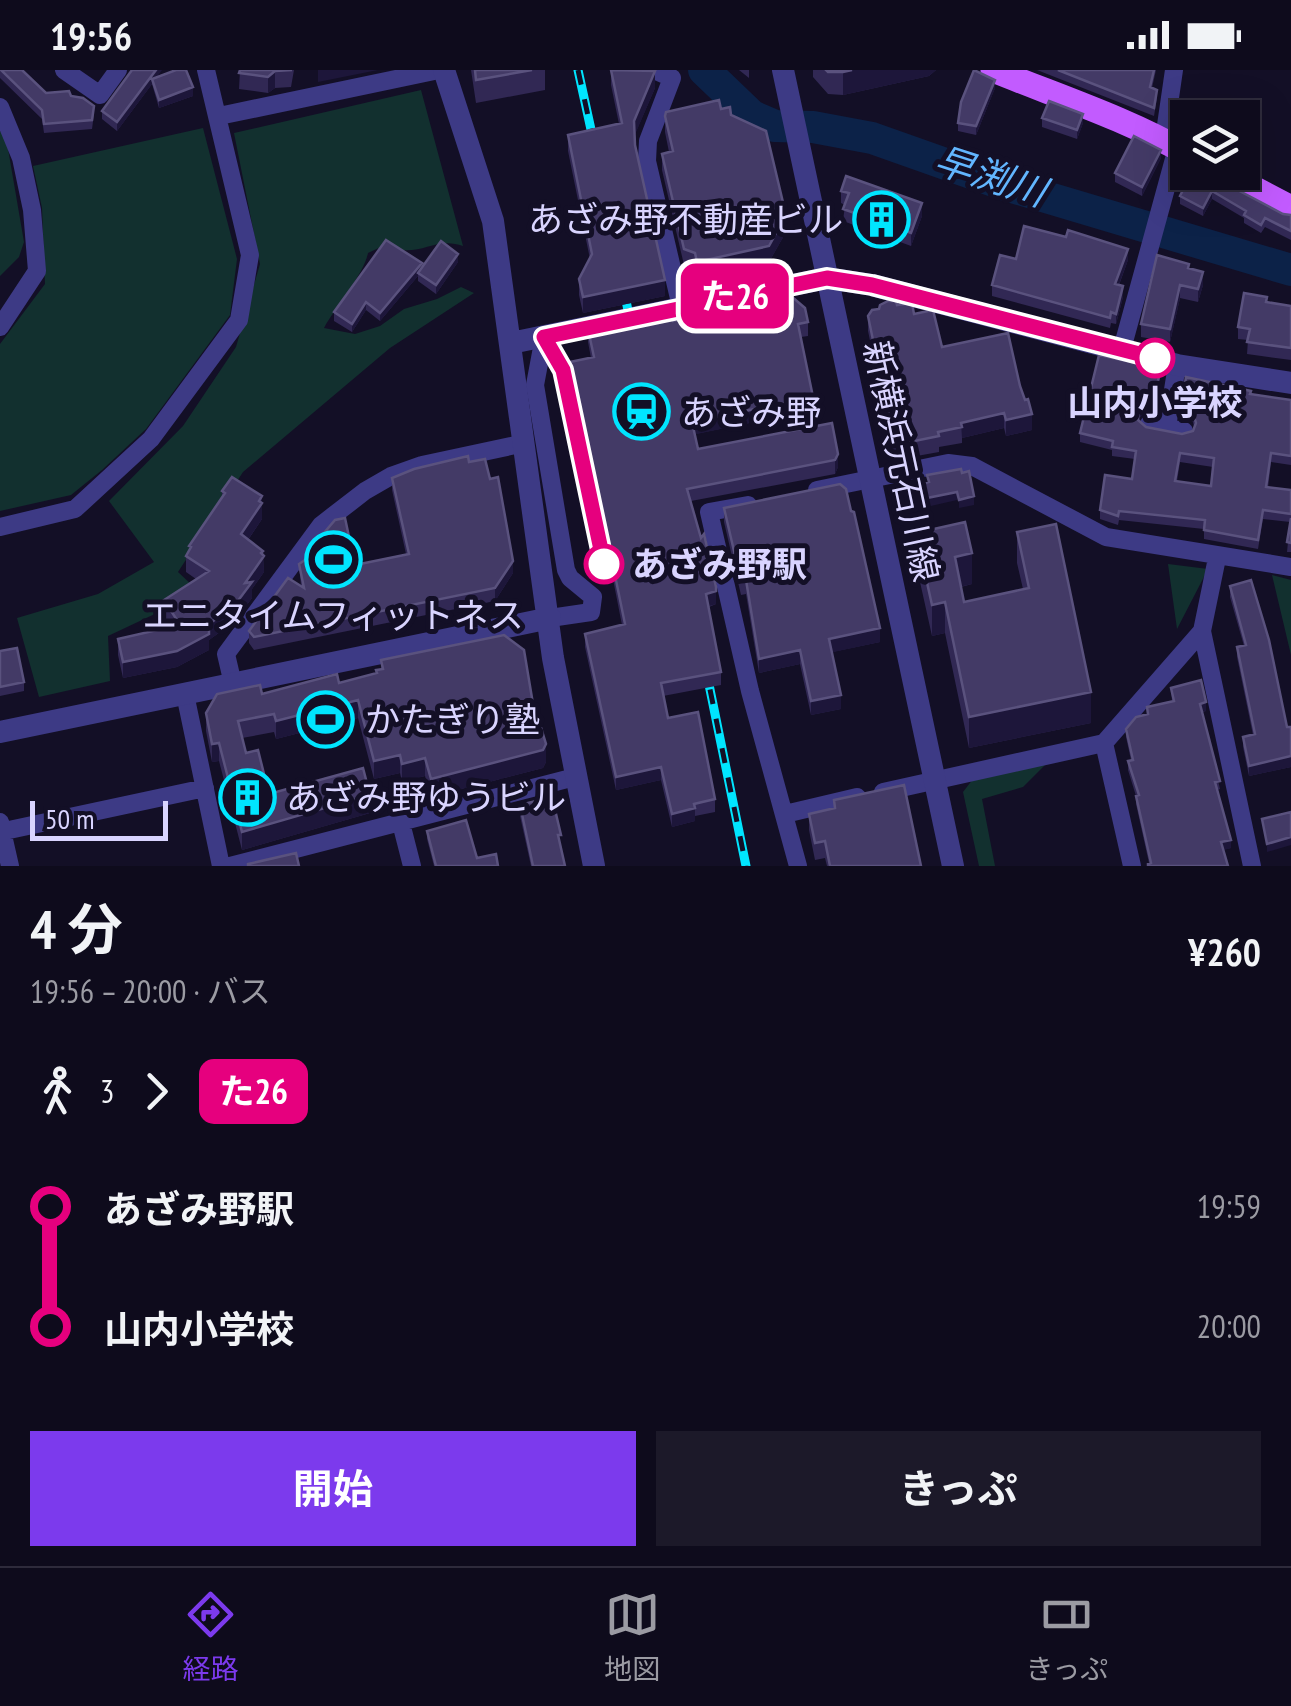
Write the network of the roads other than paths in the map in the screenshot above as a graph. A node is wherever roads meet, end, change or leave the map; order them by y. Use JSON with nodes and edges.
{"nodes":[{"id":1,"x":64,"y":70,"type":"edge"},
{"id":2,"x":118,"y":70,"type":"edge"},
{"id":3,"x":206,"y":70,"type":"edge"},
{"id":4,"x":442,"y":70,"type":"edge"},
{"id":5,"x":654,"y":70,"type":"edge"},
{"id":6,"x":992,"y":70,"type":"edge"},
{"id":7,"x":1174,"y":70,"type":"edge"},
{"id":8,"x":787,"y":74,"type":"edge"},
{"id":9,"x":1175,"y":100,"type":"edge"},
{"id":10,"x":0,"y":107,"type":"edge"},
{"id":11,"x":219,"y":116,"type":"junction"},
{"id":12,"x":1170,"y":144,"type":"edge"},
{"id":13,"x":1170,"y":170,"type":"edge"},
{"id":14,"x":1257,"y":190,"type":"edge"},
{"id":15,"x":1291,"y":208,"type":"edge"},
{"id":16,"x":827,"y":278,"type":"junction"},
{"id":17,"x":681,"y":307,"type":"junction"},
{"id":18,"x":0,"y":327,"type":"edge"},
{"id":19,"x":544,"y":337,"type":"junction"},
{"id":20,"x":510,"y":343,"type":"junction"},
{"id":21,"x":1122,"y":349,"type":"junction"},
{"id":22,"x":1177,"y":365,"type":"junction"},
{"id":23,"x":1291,"y":382,"type":"edge"},
{"id":24,"x":1167,"y":427,"type":"edge"},
{"id":25,"x":524,"y":443,"type":"junction"},
{"id":26,"x":870,"y":480,"type":"junction"},
{"id":27,"x":797,"y":494,"type":"edge"},
{"id":28,"x":761,"y":502,"type":"edge"},
{"id":29,"x":0,"y":527,"type":"edge"},
{"id":30,"x":1217,"y":558,"type":"junction"},
{"id":31,"x":1291,"y":567,"type":"edge"},
{"id":32,"x":550,"y":618,"type":"junction"},
{"id":33,"x":1202,"y":631,"type":"junction"},
{"id":34,"x":232,"y":684,"type":"junction"},
{"id":35,"x":185,"y":694,"type":"junction"},
{"id":36,"x":0,"y":732,"type":"edge"},
{"id":37,"x":1104,"y":742,"type":"junction"},
{"id":38,"x":576,"y":777,"type":"junction"},
{"id":39,"x":935,"y":780,"type":"junction"},
{"id":40,"x":205,"y":788,"type":"junction"},
{"id":41,"x":785,"y":814,"type":"junction"},
{"id":42,"x":401,"y":823,"type":"junction"},
{"id":43,"x":1,"y":828,"type":"edge"},
{"id":44,"x":10,"y":866,"type":"edge"},
{"id":45,"x":221,"y":866,"type":"edge"},
{"id":46,"x":230,"y":866,"type":"edge"},
{"id":47,"x":412,"y":866,"type":"edge"},
{"id":48,"x":594,"y":866,"type":"edge"},
{"id":49,"x":798,"y":866,"type":"edge"},
{"id":50,"x":953,"y":866,"type":"edge"},
{"id":51,"x":1132,"y":866,"type":"edge"},
{"id":52,"x":1252,"y":866,"type":"edge"}],
"edges":[{"from":1,"to":2,"type":"street"},
{"from":3,"to":11,"type":"street"},
{"from":4,"to":11,"type":"street"},
{"from":4,"to":20,"type":"street"},
{"from":5,"to":17,"type":"street"},
{"from":6,"to":12,"type":"main road"},
{"from":7,"to":9,"type":"street"},
{"from":8,"to":16,"type":"street","name":"新横浜元石川線"},
{"from":10,"to":18,"type":"street"},
{"from":11,"to":29,"type":"street"},
{"from":13,"to":21,"type":"street"},
{"from":14,"to":15,"type":"main road"},
{"from":16,"to":17,"type":"street"},
{"from":16,"to":21,"type":"street"},
{"from":16,"to":26,"type":"street","name":"新横浜元石川線"},
{"from":17,"to":19,"type":"street"},
{"from":19,"to":20,"type":"street"},
{"from":19,"to":32,"type":"street"},
{"from":20,"to":25,"type":"street"},
{"from":21,"to":22,"type":"street"},
{"from":22,"to":23,"type":"street"},
{"from":22,"to":24,"type":"street"},
{"from":25,"to":32,"type":"street"},
{"from":25,"to":34,"type":"street"},
{"from":26,"to":27,"type":"street"},
{"from":26,"to":30,"type":"street"},
{"from":26,"to":39,"type":"street","name":"新横浜元石川線"},
{"from":28,"to":41,"type":"street"},
{"from":30,"to":31,"type":"street"},
{"from":30,"to":33,"type":"street"},
{"from":32,"to":34,"type":"street"},
{"from":32,"to":38,"type":"street"},
{"from":33,"to":37,"type":"street"},
{"from":33,"to":52,"type":"street"},
{"from":34,"to":35,"type":"street"},
{"from":35,"to":36,"type":"street"},
{"from":35,"to":40,"type":"street"},
{"from":37,"to":39,"type":"street"},
{"from":37,"to":51,"type":"street"},
{"from":38,"to":42,"type":"street"},
{"from":38,"to":48,"type":"street"},
{"from":39,"to":41,"type":"street"},
{"from":39,"to":50,"type":"street","name":"新横浜元石川線"},
{"from":40,"to":43,"type":"street"},
{"from":40,"to":45,"type":"street"},
{"from":41,"to":49,"type":"street"},
{"from":42,"to":46,"type":"street"},
{"from":42,"to":47,"type":"street"},
{"from":43,"to":44,"type":"street"}]}
